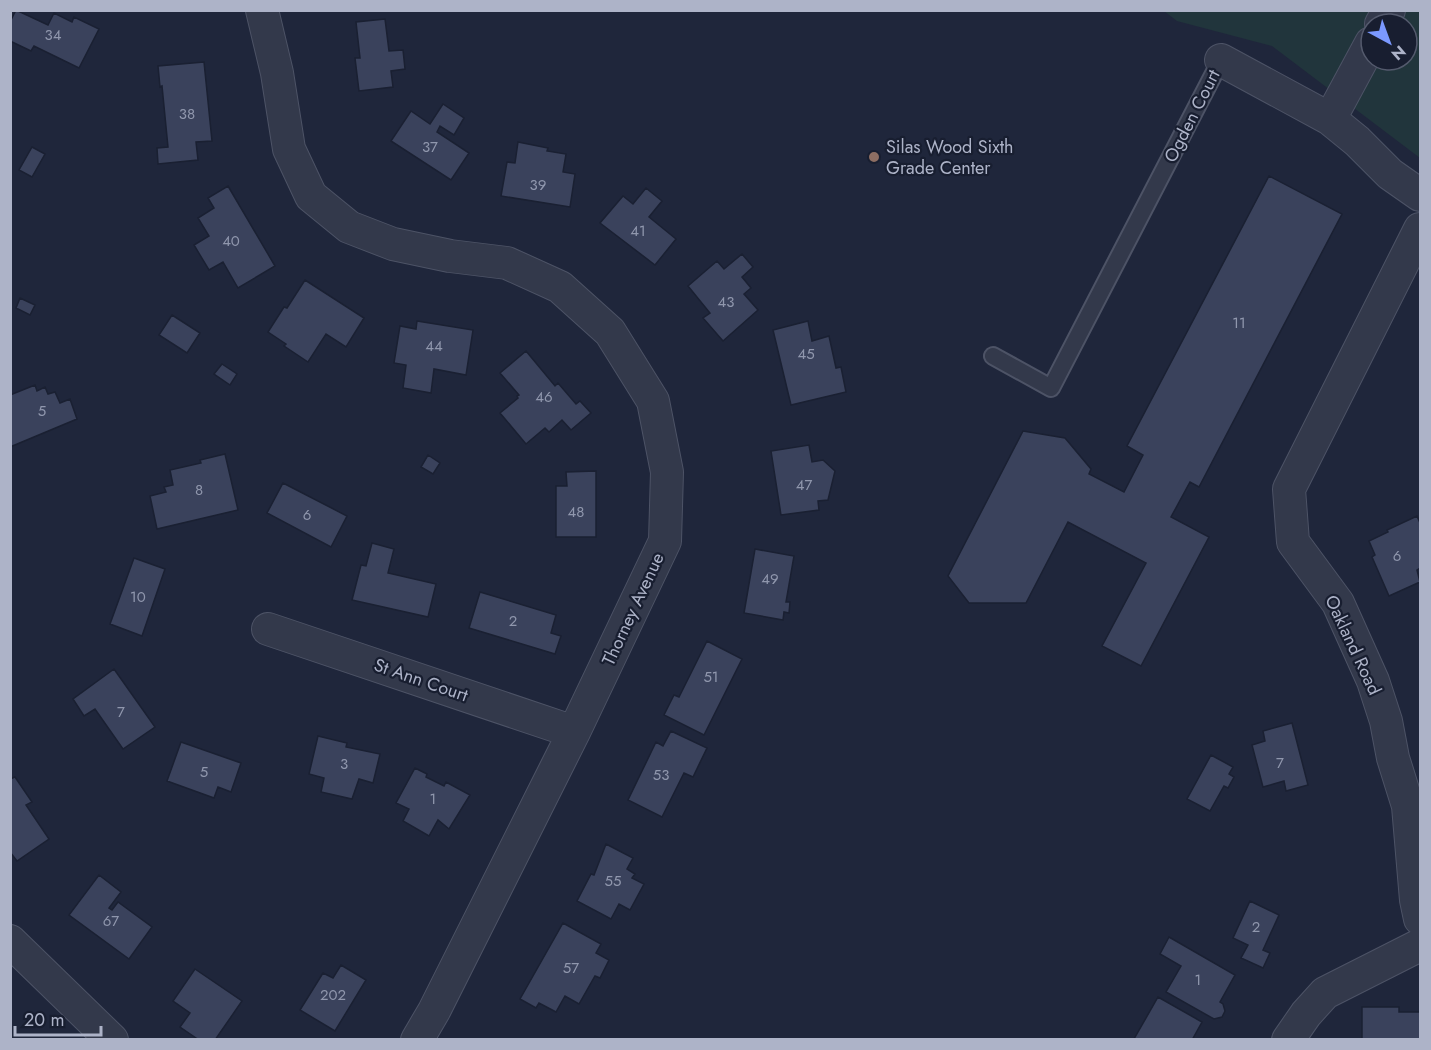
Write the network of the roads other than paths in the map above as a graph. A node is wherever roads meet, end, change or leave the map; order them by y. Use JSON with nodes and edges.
{"nodes":[{"id":1,"x":262,"y":10,"type":"edge"},
{"id":2,"x":1221,"y":60,"type":"joint"},
{"id":3,"x":1359,"y":65,"type":"edge"},
{"id":4,"x":1330,"y":119,"type":"junction"},
{"id":5,"x":1420,"y":195,"type":"edge"},
{"id":6,"x":1420,"y":229,"type":"edge"},
{"id":7,"x":993,"y":356,"type":"dead end"},
{"id":8,"x":268,"y":629,"type":"dead end"},
{"id":9,"x":574,"y":732,"type":"junction"},
{"id":10,"x":1420,"y":919,"type":"edge"},
{"id":11,"x":10,"y":941,"type":"edge"},
{"id":12,"x":1420,"y":945,"type":"edge"},
{"id":13,"x":112,"y":1040,"type":"edge"},
{"id":14,"x":417,"y":1040,"type":"edge"},
{"id":15,"x":1288,"y":1040,"type":"edge"}],
"edges":[{"from":1,"to":9,"type":"street","name":"Thorney Avenue"},
{"from":2,"to":4,"type":"street","name":"Ogden Court"},
{"from":2,"to":7,"type":"lane","name":"Ogden Court"},
{"from":3,"to":4,"type":"street"},
{"from":4,"to":5,"type":"street","name":"Ogden Court"},
{"from":6,"to":10,"type":"street","name":"Oakland Road"},
{"from":8,"to":9,"type":"street","name":"St Ann Court"},
{"from":9,"to":14,"type":"street","name":"Thorney Avenue"},
{"from":11,"to":13,"type":"street"},
{"from":12,"to":15,"type":"street"}]}
